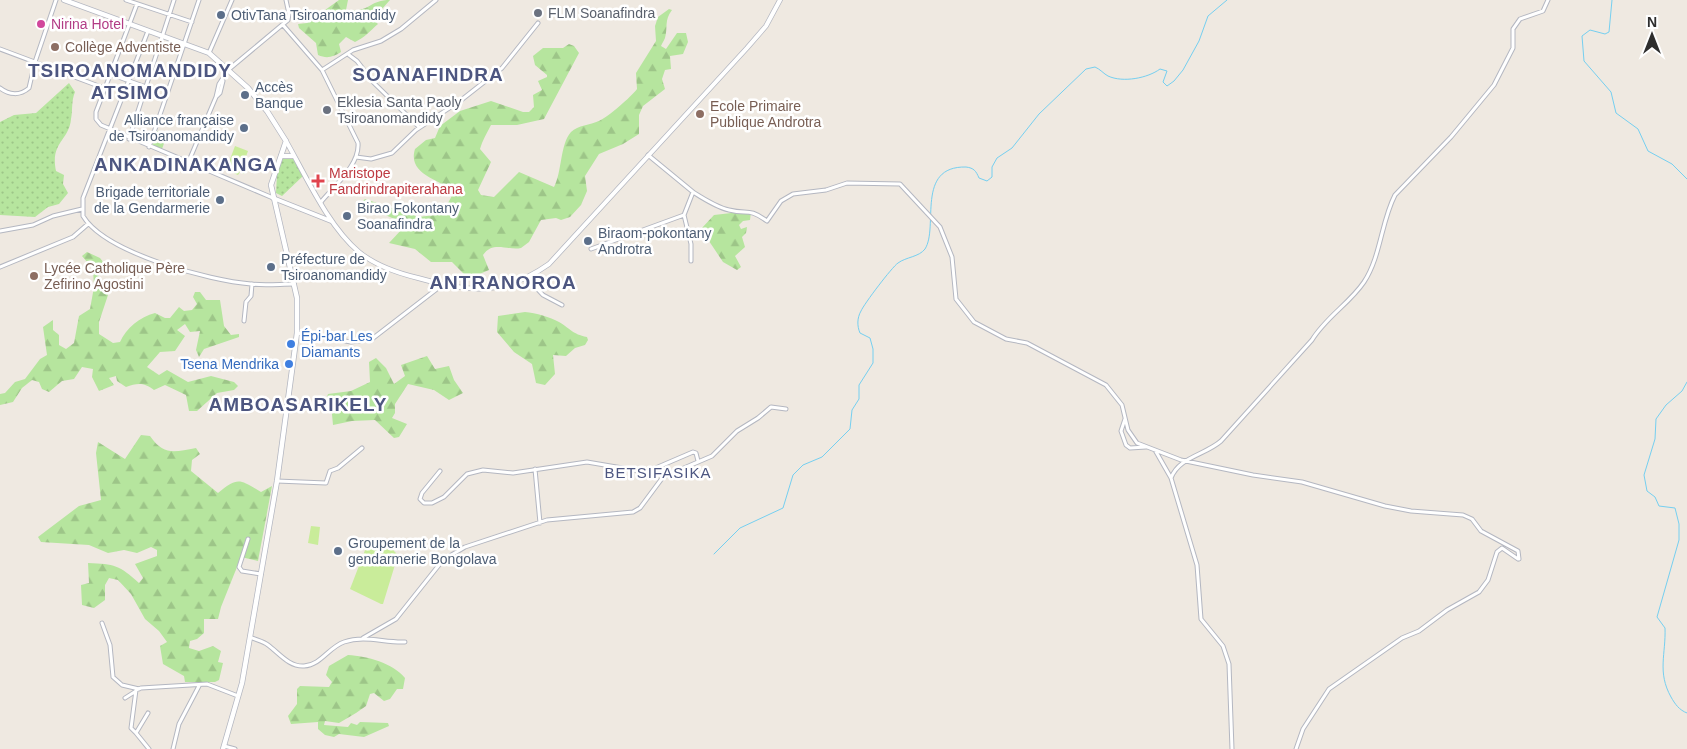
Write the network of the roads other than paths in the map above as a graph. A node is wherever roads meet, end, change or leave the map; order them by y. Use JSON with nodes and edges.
{"nodes":[{"id":1,"x":56,"y":0,"type":"edge"},
{"id":2,"x":64,"y":0,"type":"edge"},
{"id":3,"x":126,"y":0,"type":"edge"},
{"id":4,"x":174,"y":0,"type":"edge"},
{"id":5,"x":199,"y":0,"type":"edge"},
{"id":6,"x":232,"y":0,"type":"edge"},
{"id":7,"x":286,"y":0,"type":"edge"},
{"id":8,"x":436,"y":0,"type":"edge"},
{"id":9,"x":780,"y":0,"type":"edge"},
{"id":10,"x":1548,"y":0,"type":"edge"},
{"id":11,"x":137,"y":4,"type":"junction"},
{"id":12,"x":169,"y":14,"type":"junction"},
{"id":13,"x":192,"y":22,"type":"junction"},
{"id":14,"x":538,"y":23,"type":"dead end"},
{"id":15,"x":130,"y":24,"type":"junction"},
{"id":16,"x":283,"y":25,"type":"junction"},
{"id":17,"x":148,"y":31,"type":"junction"},
{"id":18,"x":162,"y":36,"type":"junction"},
{"id":19,"x":184,"y":44,"type":"junction"},
{"id":20,"x":0,"y":49,"type":"edge"},
{"id":21,"x":209,"y":53,"type":"junction"},
{"id":22,"x":348,"y":55,"type":"dead end"},
{"id":23,"x":35,"y":62,"type":"junction"},
{"id":24,"x":228,"y":70,"type":"junction"},
{"id":25,"x":322,"y":70,"type":"junction"},
{"id":26,"x":110,"y":74,"type":"junction"},
{"id":27,"x":128,"y":81,"type":"junction"},
{"id":28,"x":146,"y":87,"type":"junction"},
{"id":29,"x":0,"y":88,"type":"edge"},
{"id":30,"x":104,"y":88,"type":"junction"},
{"id":31,"x":419,"y":128,"type":"junction"},
{"id":32,"x":110,"y":131,"type":"junction"},
{"id":33,"x":129,"y":139,"type":"junction"},
{"id":34,"x":286,"y":141,"type":"junction"},
{"id":35,"x":149,"y":147,"type":"junction"},
{"id":36,"x":281,"y":156,"type":"junction"},
{"id":37,"x":294,"y":156,"type":"junction"},
{"id":38,"x":648,"y":156,"type":"junction"},
{"id":39,"x":356,"y":157,"type":"junction"},
{"id":40,"x":188,"y":163,"type":"junction"},
{"id":41,"x":693,"y":192,"type":"junction"},
{"id":42,"x":273,"y":198,"type":"junction"},
{"id":43,"x":321,"y":202,"type":"junction"},
{"id":44,"x":82,"y":209,"type":"junction"},
{"id":45,"x":684,"y":215,"type":"junction"},
{"id":46,"x":333,"y":222,"type":"junction"},
{"id":47,"x":88,"y":224,"type":"junction"},
{"id":48,"x":0,"y":231,"type":"edge"},
{"id":49,"x":591,"y":249,"type":"dead end"},
{"id":50,"x":691,"y":261,"type":"dead end"},
{"id":51,"x":0,"y":267,"type":"edge"},
{"id":52,"x":526,"y":277,"type":"junction"},
{"id":53,"x":252,"y":284,"type":"junction"},
{"id":54,"x":294,"y":284,"type":"junction"},
{"id":55,"x":442,"y":285,"type":"junction"},
{"id":56,"x":562,"y":305,"type":"dead end"},
{"id":57,"x":244,"y":320,"type":"dead end"},
{"id":58,"x":297,"y":333,"type":"junction"},
{"id":59,"x":786,"y":409,"type":"dead end"},
{"id":60,"x":1125,"y":418,"type":"junction"},
{"id":61,"x":1147,"y":447,"type":"junction"},
{"id":62,"x":362,"y":448,"type":"dead end"},
{"id":63,"x":1155,"y":450,"type":"junction"},
{"id":64,"x":698,"y":461,"type":"junction"},
{"id":65,"x":1187,"y":461,"type":"junction"},
{"id":66,"x":535,"y":469,"type":"junction"},
{"id":67,"x":440,"y":471,"type":"dead end"},
{"id":68,"x":1171,"y":478,"type":"junction"},
{"id":69,"x":277,"y":481,"type":"junction"},
{"id":70,"x":540,"y":522,"type":"junction"},
{"id":71,"x":248,"y":539,"type":"dead end"},
{"id":72,"x":260,"y":574,"type":"junction"},
{"id":73,"x":102,"y":623,"type":"dead end"},
{"id":74,"x":250,"y":637,"type":"junction"},
{"id":75,"x":363,"y":638,"type":"junction"},
{"id":76,"x":405,"y":642,"type":"dead end"},
{"id":77,"x":199,"y":685,"type":"junction"},
{"id":78,"x":138,"y":690,"type":"junction"},
{"id":79,"x":238,"y":696,"type":"junction"},
{"id":80,"x":124,"y":698,"type":"dead end"},
{"id":81,"x":148,"y":713,"type":"dead end"},
{"id":82,"x":136,"y":733,"type":"junction"},
{"id":83,"x":223,"y":748,"type":"edge"},
{"id":84,"x":149,"y":749,"type":"edge"},
{"id":85,"x":173,"y":749,"type":"edge"},
{"id":86,"x":235,"y":749,"type":"edge"},
{"id":87,"x":1232,"y":749,"type":"edge"},
{"id":88,"x":1296,"y":749,"type":"edge"}],
"edges":[{"from":1,"to":23,"type":"street"},
{"from":2,"to":15,"type":"main road"},
{"from":3,"to":11,"type":"street"},
{"from":4,"to":12,"type":"street"},
{"from":5,"to":13,"type":"street"},
{"from":6,"to":21,"type":"street"},
{"from":7,"to":16,"type":"street"},
{"from":8,"to":25,"type":"street"},
{"from":9,"to":38,"type":"street"},
{"from":10,"to":65,"type":"street"},
{"from":11,"to":12,"type":"street"},
{"from":11,"to":15,"type":"street"},
{"from":12,"to":13,"type":"street"},
{"from":12,"to":18,"type":"street"},
{"from":13,"to":19,"type":"street"},
{"from":14,"to":31,"type":"street"},
{"from":15,"to":17,"type":"main road"},
{"from":15,"to":26,"type":"street"},
{"from":16,"to":24,"type":"street"},
{"from":16,"to":25,"type":"street"},
{"from":17,"to":18,"type":"main road"},
{"from":17,"to":27,"type":"street"},
{"from":18,"to":19,"type":"main road"},
{"from":18,"to":28,"type":"street"},
{"from":19,"to":21,"type":"main road"},
{"from":19,"to":35,"type":"street"},
{"from":20,"to":23,"type":"street"},
{"from":21,"to":24,"type":"main road"},
{"from":22,"to":31,"type":"street"},
{"from":23,"to":29,"type":"street"},
{"from":23,"to":30,"type":"street"},
{"from":24,"to":34,"type":"main road"},
{"from":24,"to":40,"type":"street"},
{"from":25,"to":39,"type":"street"},
{"from":26,"to":27,"type":"street"},
{"from":26,"to":30,"type":"street"},
{"from":27,"to":28,"type":"street"},
{"from":27,"to":32,"type":"street"},
{"from":28,"to":33,"type":"street"},
{"from":30,"to":32,"type":"street"},
{"from":31,"to":39,"type":"street"},
{"from":32,"to":33,"type":"street"},
{"from":32,"to":44,"type":"street"},
{"from":33,"to":35,"type":"street"},
{"from":34,"to":36,"type":"main road"},
{"from":34,"to":37,"type":"street"},
{"from":35,"to":40,"type":"street"},
{"from":36,"to":37,"type":"street"},
{"from":36,"to":42,"type":"main road"},
{"from":37,"to":43,"type":"street"},
{"from":38,"to":41,"type":"street"},
{"from":38,"to":52,"type":"street"},
{"from":39,"to":43,"type":"street"},
{"from":40,"to":42,"type":"street"},
{"from":41,"to":45,"type":"street"},
{"from":41,"to":60,"type":"street"},
{"from":42,"to":46,"type":"street"},
{"from":42,"to":54,"type":"main road"},
{"from":43,"to":46,"type":"street"},
{"from":44,"to":47,"type":"street"},
{"from":44,"to":48,"type":"street"},
{"from":45,"to":49,"type":"street"},
{"from":45,"to":50,"type":"street"},
{"from":46,"to":55,"type":"street"},
{"from":47,"to":51,"type":"street"},
{"from":47,"to":53,"type":"street"},
{"from":52,"to":55,"type":"street"},
{"from":52,"to":56,"type":"street"},
{"from":53,"to":54,"type":"street"},
{"from":53,"to":57,"type":"street"},
{"from":54,"to":58,"type":"main road"},
{"from":55,"to":58,"type":"street"},
{"from":58,"to":69,"type":"main road"},
{"from":59,"to":64,"type":"street"},
{"from":60,"to":61,"type":"street"},
{"from":60,"to":61,"type":"street"},
{"from":61,"to":63,"type":"street"},
{"from":62,"to":69,"type":"street"},
{"from":63,"to":65,"type":"street"},
{"from":63,"to":68,"type":"street"},
{"from":64,"to":66,"type":"street"},
{"from":64,"to":70,"type":"street"},
{"from":65,"to":68,"type":"street"},
{"from":65,"to":88,"type":"street"},
{"from":66,"to":67,"type":"street"},
{"from":66,"to":70,"type":"street"},
{"from":68,"to":87,"type":"street"},
{"from":69,"to":72,"type":"main road"},
{"from":70,"to":75,"type":"street"},
{"from":71,"to":72,"type":"street"},
{"from":72,"to":74,"type":"main road"},
{"from":73,"to":78,"type":"street"},
{"from":74,"to":75,"type":"street"},
{"from":74,"to":79,"type":"main road"},
{"from":75,"to":76,"type":"street"},
{"from":77,"to":78,"type":"street"},
{"from":77,"to":79,"type":"street"},
{"from":77,"to":85,"type":"street"},
{"from":78,"to":80,"type":"street"},
{"from":78,"to":82,"type":"street"},
{"from":79,"to":83,"type":"main road"},
{"from":81,"to":82,"type":"street"},
{"from":82,"to":84,"type":"street"},
{"from":83,"to":86,"type":"street"}]}
